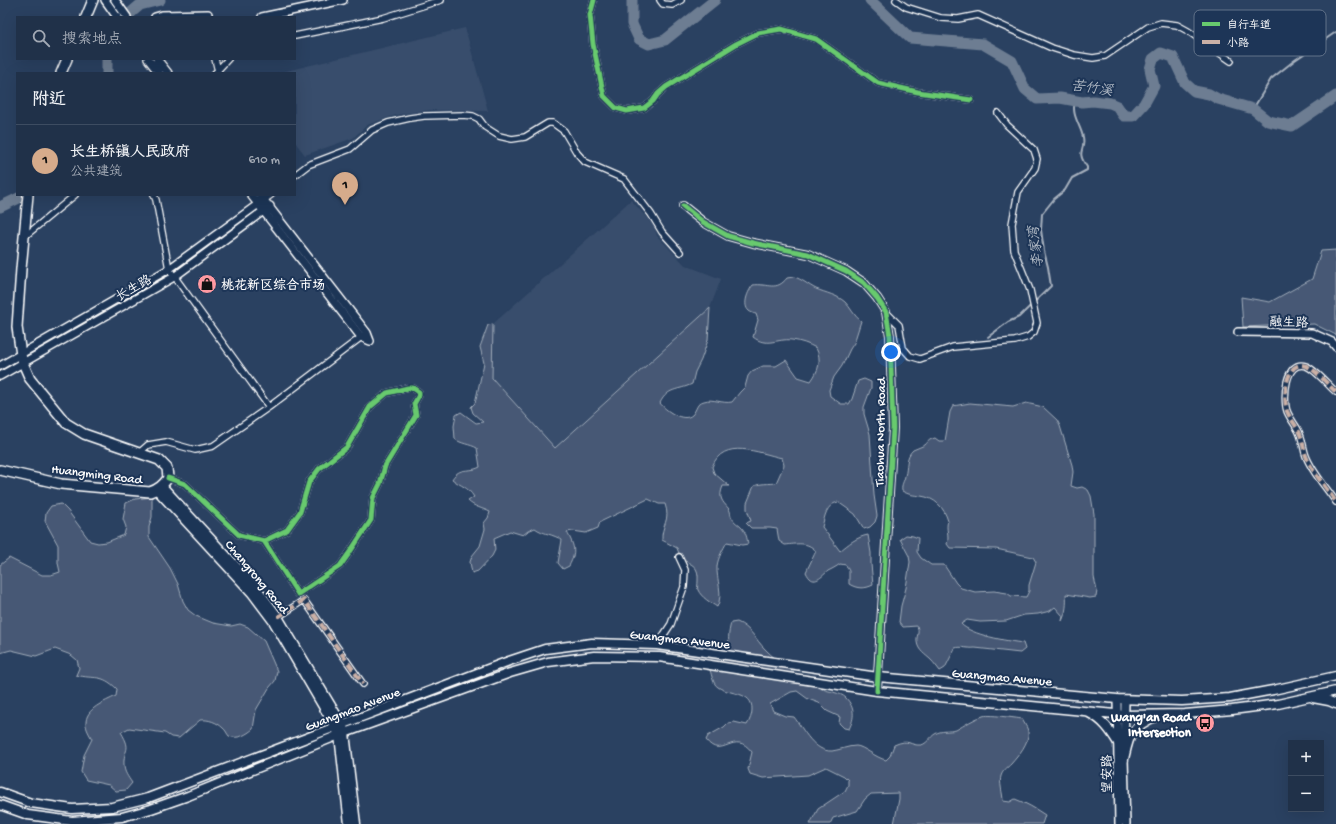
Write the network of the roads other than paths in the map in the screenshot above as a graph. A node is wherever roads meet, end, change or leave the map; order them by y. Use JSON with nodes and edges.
{"nodes":[{"id":1,"x":93,"y":0,"type":"edge"},
{"id":2,"x":105,"y":0,"type":"edge"},
{"id":3,"x":115,"y":0,"type":"edge"},
{"id":4,"x":343,"y":0,"type":"edge"},
{"id":5,"x":441,"y":0,"type":"edge"},
{"id":6,"x":594,"y":0,"type":"edge"},
{"id":7,"x":660,"y":0,"type":"edge"},
{"id":8,"x":681,"y":0,"type":"edge"},
{"id":9,"x":896,"y":0,"type":"edge"},
{"id":10,"x":86,"y":16,"type":"edge"},
{"id":11,"x":116,"y":16,"type":"edge"},
{"id":12,"x":126,"y":16,"type":"edge"},
{"id":13,"x":158,"y":16,"type":"edge"},
{"id":14,"x":208,"y":16,"type":"edge"},
{"id":15,"x":267,"y":16,"type":"edge"},
{"id":16,"x":1194,"y":35,"type":"edge"},
{"id":17,"x":296,"y":36,"type":"edge"},
{"id":18,"x":1224,"y":56,"type":"edge"},
{"id":19,"x":67,"y":60,"type":"edge"},
{"id":20,"x":149,"y":60,"type":"edge"},
{"id":21,"x":159,"y":60,"type":"edge"},
{"id":22,"x":216,"y":60,"type":"edge"},
{"id":23,"x":227,"y":60,"type":"edge"},
{"id":24,"x":1231,"y":61,"type":"dead end"},
{"id":25,"x":61,"y":72,"type":"edge"},
{"id":26,"x":158,"y":72,"type":"edge"},
{"id":27,"x":167,"y":72,"type":"edge"},
{"id":28,"x":217,"y":72,"type":"edge"},
{"id":29,"x":971,"y":100,"type":"dead end"},
{"id":30,"x":998,"y":113,"type":"dead end"},
{"id":31,"x":296,"y":174,"type":"edge"},
{"id":32,"x":28,"y":196,"type":"edge"},
{"id":33,"x":74,"y":196,"type":"edge"},
{"id":34,"x":154,"y":196,"type":"edge"},
{"id":35,"x":261,"y":200,"type":"edge"},
{"id":36,"x":270,"y":206,"type":"junction"},
{"id":37,"x":683,"y":206,"type":"dead end"},
{"id":38,"x":263,"y":211,"type":"junction"},
{"id":39,"x":24,"y":234,"type":"junction"},
{"id":40,"x":680,"y":252,"type":"dead end"},
{"id":41,"x":169,"y":269,"type":"junction"},
{"id":42,"x":174,"y":277,"type":"junction"},
{"id":43,"x":886,"y":312,"type":"junction"},
{"id":44,"x":1238,"y":332,"type":"dead end"},
{"id":45,"x":364,"y":335,"type":"junction"},
{"id":46,"x":1336,"y":346,"type":"edge"},
{"id":47,"x":22,"y":359,"type":"junction"},
{"id":48,"x":0,"y":366,"type":"edge"},
{"id":49,"x":0,"y":376,"type":"edge"},
{"id":50,"x":1336,"y":392,"type":"edge"},
{"id":51,"x":269,"y":407,"type":"junction"},
{"id":52,"x":139,"y":453,"type":"junction"},
{"id":53,"x":0,"y":470,"type":"edge"},
{"id":54,"x":168,"y":478,"type":"junction"},
{"id":55,"x":160,"y":488,"type":"junction"},
{"id":56,"x":1336,"y":502,"type":"edge"},
{"id":57,"x":264,"y":541,"type":"junction"},
{"id":58,"x":679,"y":556,"type":"dead end"},
{"id":59,"x":278,"y":617,"type":"junction"},
{"id":60,"x":657,"y":645,"type":"junction"},
{"id":61,"x":1336,"y":676,"type":"edge"},
{"id":62,"x":878,"y":677,"type":"junction"},
{"id":63,"x":363,"y":684,"type":"dead end"},
{"id":64,"x":1336,"y":690,"type":"edge"},
{"id":65,"x":877,"y":691,"type":"junction"},
{"id":66,"x":1310,"y":697,"type":"junction"},
{"id":67,"x":1121,"y":700,"type":"junction"},
{"id":68,"x":1336,"y":704,"type":"edge"},
{"id":69,"x":1087,"y":711,"type":"junction"},
{"id":70,"x":1121,"y":714,"type":"junction"},
{"id":71,"x":1161,"y":714,"type":"junction"},
{"id":72,"x":338,"y":725,"type":"junction"},
{"id":73,"x":342,"y":734,"type":"junction"},
{"id":74,"x":1118,"y":743,"type":"junction"},
{"id":75,"x":1124,"y":759,"type":"junction"},
{"id":76,"x":0,"y":792,"type":"edge"},
{"id":77,"x":0,"y":806,"type":"edge"},
{"id":78,"x":349,"y":824,"type":"edge"},
{"id":79,"x":356,"y":824,"type":"edge"},
{"id":80,"x":1119,"y":824,"type":"edge"},
{"id":81,"x":1126,"y":824,"type":"edge"}],
"edges":[{"from":1,"to":10,"type":"highway"},
{"from":2,"to":11,"type":"street"},
{"from":3,"to":12,"type":"street"},
{"from":4,"to":15,"type":"street"},
{"from":5,"to":17,"type":"street"},
{"from":6,"to":29,"type":"street"},
{"from":7,"to":8,"type":"street"},
{"from":9,"to":16,"type":"street"},
{"from":13,"to":14,"type":"street"},
{"from":18,"to":24,"type":"street"},
{"from":19,"to":25,"type":"highway"},
{"from":20,"to":26,"type":"street"},
{"from":21,"to":27,"type":"street"},
{"from":22,"to":28,"type":"street"},
{"from":23,"to":28,"type":"street"},
{"from":30,"to":43,"type":"street"},
{"from":31,"to":40,"type":"street"},
{"from":32,"to":39,"type":"highway","name":"Huangming Road"},
{"from":33,"to":39,"type":"street"},
{"from":34,"to":41,"type":"street"},
{"from":35,"to":36,"type":"street"},
{"from":35,"to":38,"type":"street"},
{"from":35,"to":41,"type":"street","name":"长生路"},
{"from":36,"to":38,"type":"street","name":"长生路"},
{"from":36,"to":45,"type":"street"},
{"from":37,"to":43,"type":"street","name":"Tiaohua North Road"},
{"from":38,"to":42,"type":"street","name":"长生路"},
{"from":38,"to":45,"type":"street"},
{"from":39,"to":47,"type":"highway","name":"Huangming Road"},
{"from":41,"to":42,"type":"street"},
{"from":41,"to":47,"type":"street","name":"长生路"},
{"from":42,"to":47,"type":"street","name":"长生路"},
{"from":42,"to":51,"type":"street"},
{"from":43,"to":62,"type":"street","name":"Tiaohua North Road"},
{"from":44,"to":46,"type":"street","name":"融生路"},
{"from":45,"to":51,"type":"street"},
{"from":47,"to":48,"type":"street","name":"长生路"},
{"from":47,"to":49,"type":"street","name":"长生路"},
{"from":47,"to":52,"type":"highway","name":"Huangming Road"},
{"from":50,"to":56,"type":"street"},
{"from":51,"to":52,"type":"street"},
{"from":52,"to":54,"type":"highway","name":"Huangming Road"},
{"from":53,"to":55,"type":"highway","name":"Huangming Road"},
{"from":54,"to":55,"type":"highway"},
{"from":54,"to":57,"type":"street"},
{"from":55,"to":59,"type":"main road","name":"Changrong Road"},
{"from":55,"to":72,"type":"main road","name":"Changrong Road"},
{"from":57,"to":57,"type":"street"},
{"from":58,"to":60,"type":"street"},
{"from":59,"to":63,"type":"street"},
{"from":59,"to":72,"type":"main road","name":"Changrong Road"},
{"from":60,"to":62,"type":"main road","name":"Guangmao Avenue"},
{"from":60,"to":72,"type":"main road","name":"Guangmao Avenue"},
{"from":61,"to":67,"type":"main road","name":"Guangmao Avenue"},
{"from":62,"to":65,"type":"street","name":"Tiaohua North Road"},
{"from":62,"to":67,"type":"main road","name":"Guangmao Avenue"},
{"from":64,"to":66,"type":"main road","name":"Guangmao Avenue"},
{"from":65,"to":69,"type":"main road","name":"Guangmao Avenue"},
{"from":65,"to":73,"type":"main road","name":"Guangmao Avenue"},
{"from":66,"to":68,"type":"main road"},
{"from":66,"to":71,"type":"main road","name":"Guangmao Avenue"},
{"from":67,"to":70,"type":"street","name":"望安路"},
{"from":69,"to":70,"type":"main road","name":"Guangmao Avenue"},
{"from":69,"to":74,"type":"main road"},
{"from":70,"to":71,"type":"main road","name":"Guangmao Avenue"},
{"from":70,"to":74,"type":"street","name":"望安路"},
{"from":70,"to":75,"type":"street","name":"望安路"},
{"from":71,"to":75,"type":"main road"},
{"from":72,"to":73,"type":"main road","name":"Changrong Road"},
{"from":72,"to":76,"type":"main road","name":"Guangmao Avenue"},
{"from":73,"to":77,"type":"main road","name":"Guangmao Avenue"},
{"from":73,"to":78,"type":"main road"},
{"from":73,"to":79,"type":"main road"},
{"from":74,"to":80,"type":"street","name":"望安路"},
{"from":75,"to":81,"type":"street","name":"望安路"}]}
